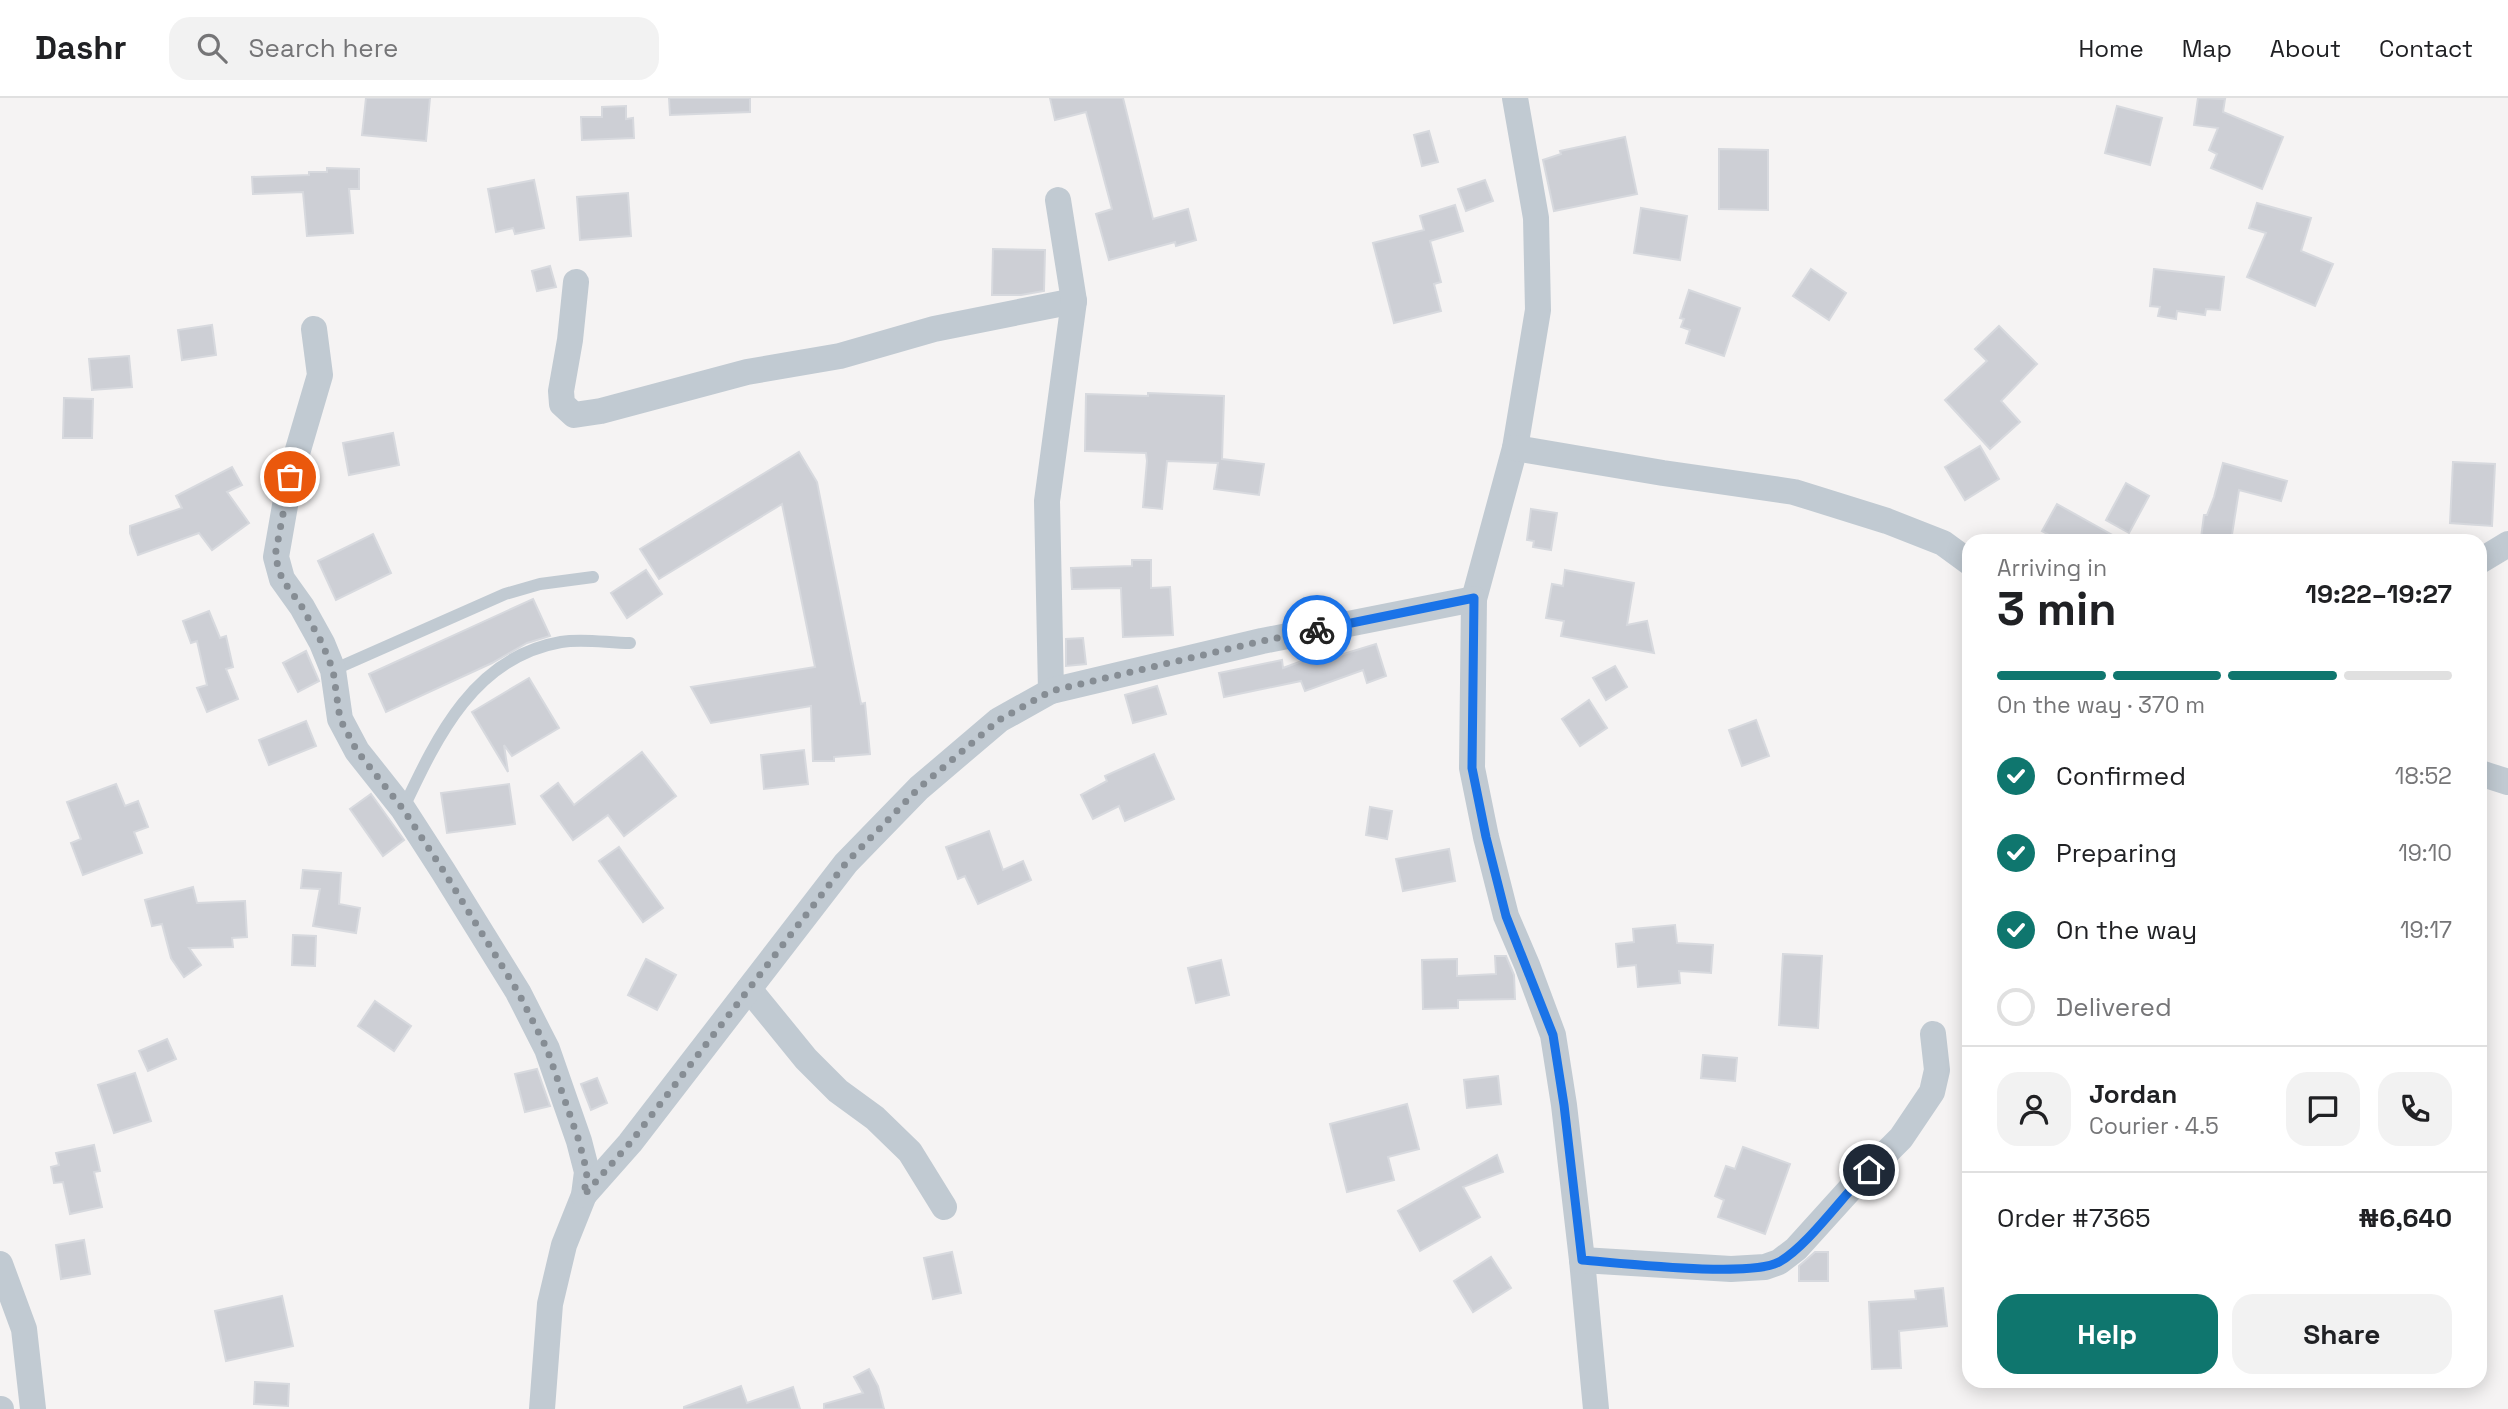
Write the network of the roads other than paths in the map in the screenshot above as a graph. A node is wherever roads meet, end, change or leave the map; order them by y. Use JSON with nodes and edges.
{"nodes":[{"id":1,"x":1515,"y":98,"type":"edge"},
{"id":2,"x":1058,"y":200,"type":"dead end"},
{"id":3,"x":576,"y":282,"type":"dead end"},
{"id":4,"x":1074,"y":301,"type":"junction"},
{"id":5,"x":314,"y":329,"type":"dead end"},
{"id":6,"x":1515,"y":448,"type":"junction"},
{"id":7,"x":2508,"y":544,"type":"edge"},
{"id":8,"x":1962,"y":557,"type":"edge"},
{"id":9,"x":2487,"y":557,"type":"edge"},
{"id":10,"x":593,"y":578,"type":"dead end"},
{"id":11,"x":1474,"y":598,"type":"junction"},
{"id":12,"x":630,"y":643,"type":"dead end"},
{"id":13,"x":333,"y":670,"type":"junction"},
{"id":14,"x":1051,"y":691,"type":"junction"},
{"id":15,"x":2487,"y":775,"type":"edge"},
{"id":16,"x":2508,"y":782,"type":"edge"},
{"id":17,"x":403,"y":809,"type":"junction"},
{"id":18,"x":749,"y":989,"type":"junction"},
{"id":19,"x":1933,"y":1034,"type":"dead end"},
{"id":20,"x":584,"y":1195,"type":"junction"},
{"id":21,"x":944,"y":1207,"type":"dead end"},
{"id":22,"x":1582,"y":1260,"type":"junction"},
{"id":23,"x":0,"y":1264,"type":"edge"},
{"id":24,"x":33,"y":1409,"type":"edge"},
{"id":25,"x":542,"y":1409,"type":"edge"},
{"id":26,"x":1596,"y":1409,"type":"edge"}],
"edges":[{"from":1,"to":6,"type":"street"},
{"from":2,"to":4,"type":"street"},
{"from":3,"to":4,"type":"street"},
{"from":4,"to":14,"type":"street"},
{"from":5,"to":13,"type":"street"},
{"from":6,"to":8,"type":"street"},
{"from":6,"to":11,"type":"street"},
{"from":7,"to":9,"type":"street"},
{"from":10,"to":13,"type":"lane"},
{"from":11,"to":14,"type":"street"},
{"from":11,"to":22,"type":"street"},
{"from":12,"to":17,"type":"lane"},
{"from":13,"to":17,"type":"street"},
{"from":14,"to":18,"type":"street"},
{"from":15,"to":16,"type":"street"},
{"from":17,"to":20,"type":"street"},
{"from":18,"to":20,"type":"street"},
{"from":18,"to":21,"type":"street"},
{"from":19,"to":22,"type":"street"},
{"from":20,"to":25,"type":"street"},
{"from":22,"to":26,"type":"street"},
{"from":23,"to":24,"type":"street"}]}
